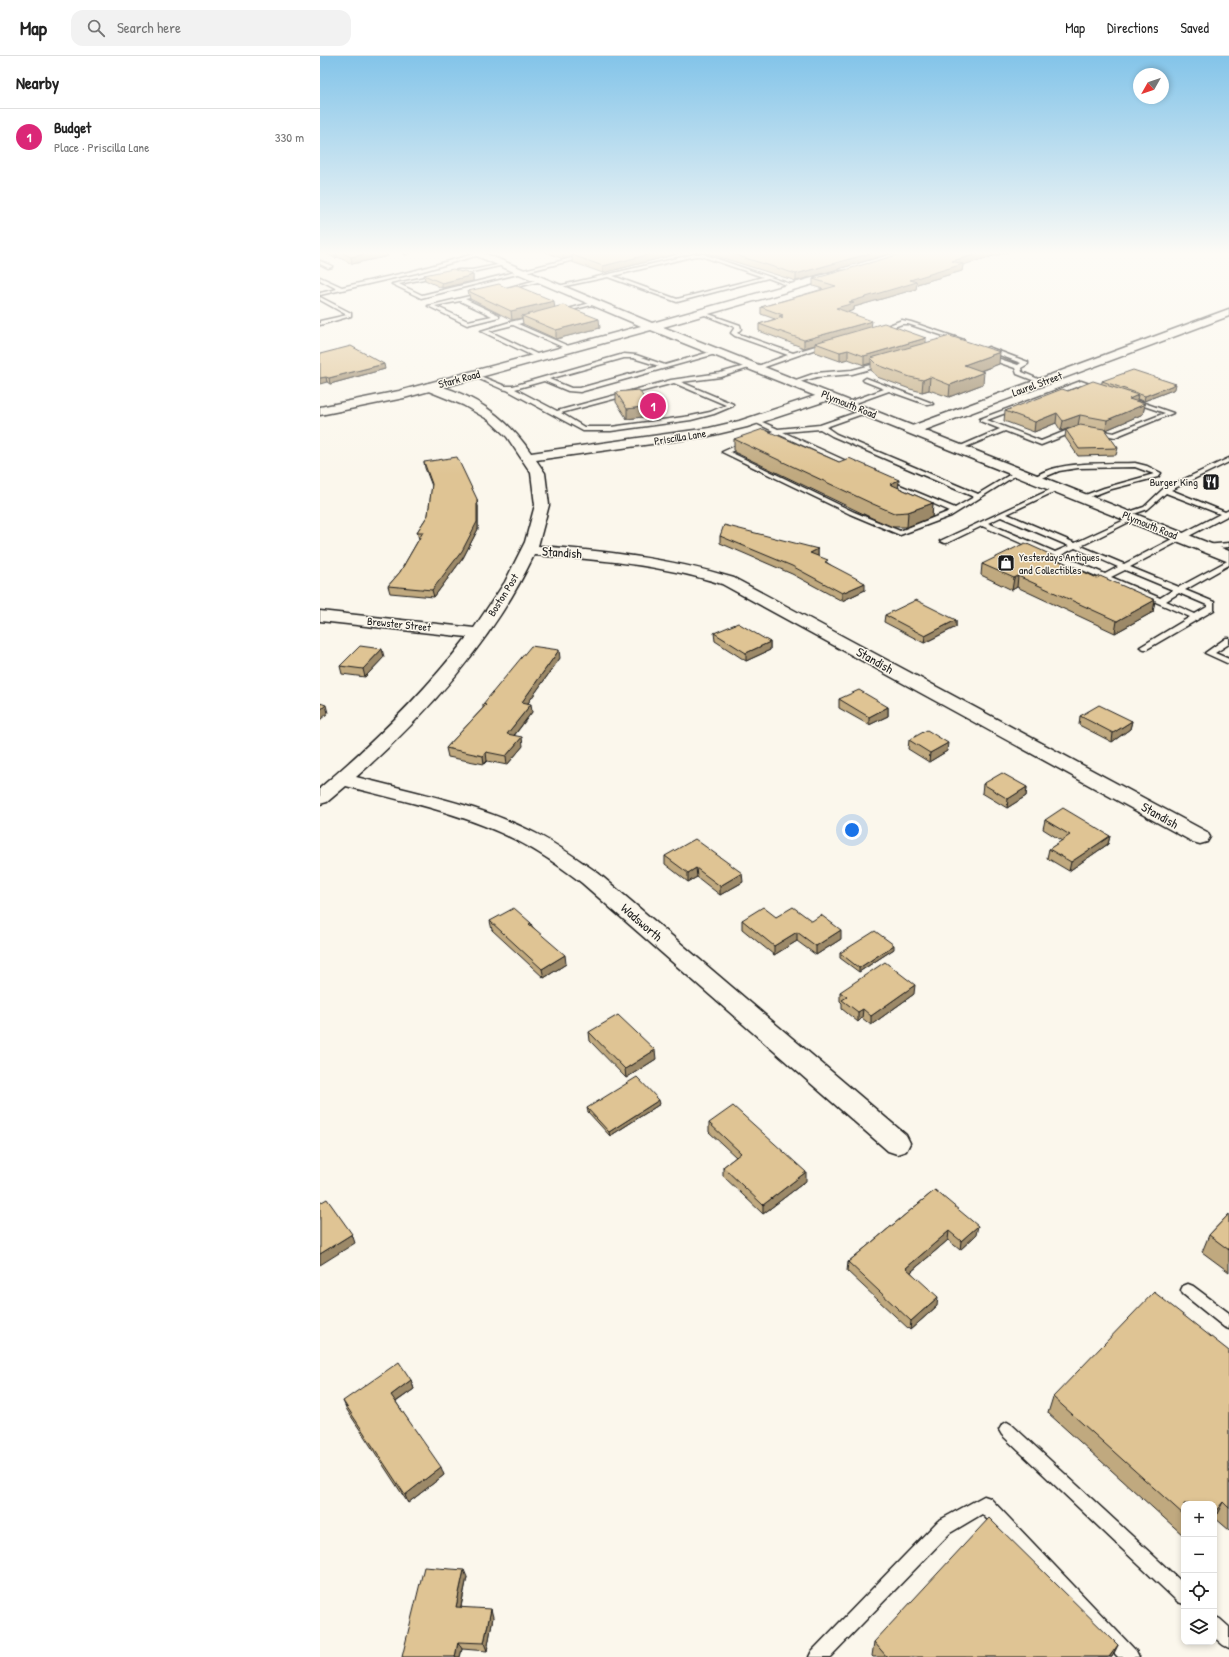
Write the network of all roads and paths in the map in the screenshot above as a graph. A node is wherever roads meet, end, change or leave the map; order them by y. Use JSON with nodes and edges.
{"nodes":[{"id":1,"x":507,"y":326,"type":"edge"},
{"id":2,"x":518,"y":326,"type":"edge"},
{"id":3,"x":651,"y":326,"type":"joint"},
{"id":4,"x":737,"y":326,"type":"edge"},
{"id":5,"x":891,"y":326,"type":"edge"},
{"id":6,"x":917,"y":326,"type":"edge"},
{"id":7,"x":1194,"y":326,"type":"edge"},
{"id":8,"x":885,"y":328,"type":"junction"},
{"id":9,"x":877,"y":330,"type":"edge"},
{"id":10,"x":893,"y":330,"type":"edge"},
{"id":11,"x":961,"y":340,"type":"junction"},
{"id":12,"x":968,"y":343,"type":"edge"},
{"id":13,"x":830,"y":344,"type":"edge"},
{"id":14,"x":949,"y":344,"type":"edge"},
{"id":15,"x":982,"y":347,"type":"edge"},
{"id":16,"x":571,"y":349,"type":"junction"},
{"id":17,"x":717,"y":352,"type":"junction"},
{"id":18,"x":793,"y":355,"type":"junction"},
{"id":19,"x":984,"y":356,"type":"edge"},
{"id":20,"x":541,"y":358,"type":"junction"},
{"id":21,"x":892,"y":361,"type":"edge"},
{"id":22,"x":663,"y":366,"type":"junction"},
{"id":23,"x":755,"y":367,"type":"junction"},
{"id":24,"x":1018,"y":367,"type":"junction"},
{"id":25,"x":473,"y":375,"type":"junction"},
{"id":26,"x":544,"y":379,"type":"junction"},
{"id":27,"x":866,"y":380,"type":"dead end"},
{"id":28,"x":675,"y":382,"type":"junction"},
{"id":29,"x":793,"y":382,"type":"junction"},
{"id":30,"x":1042,"y":385,"type":"junction"},
{"id":31,"x":430,"y":387,"type":"junction"},
{"id":32,"x":508,"y":388,"type":"junction"},
{"id":33,"x":890,"y":389,"type":"junction"},
{"id":34,"x":1057,"y":392,"type":"junction"},
{"id":35,"x":828,"y":396,"type":"junction"},
{"id":36,"x":848,"y":404,"type":"junction"},
{"id":37,"x":930,"y":404,"type":"dead end"},
{"id":38,"x":320,"y":411,"type":"edge"},
{"id":39,"x":866,"y":411,"type":"junction"},
{"id":40,"x":556,"y":413,"type":"junction"},
{"id":41,"x":753,"y":420,"type":"junction"},
{"id":42,"x":821,"y":427,"type":"junction"},
{"id":43,"x":1005,"y":429,"type":"junction"},
{"id":44,"x":913,"y":430,"type":"junction"},
{"id":45,"x":776,"y":432,"type":"junction"},
{"id":46,"x":959,"y":448,"type":"junction"},
{"id":47,"x":528,"y":457,"type":"junction"},
{"id":48,"x":1229,"y":460,"type":"edge"},
{"id":49,"x":862,"y":470,"type":"edge"},
{"id":50,"x":1018,"y":472,"type":"junction"},
{"id":51,"x":1036,"y":479,"type":"junction"},
{"id":52,"x":883,"y":480,"type":"edge"},
{"id":53,"x":1058,"y":488,"type":"junction"},
{"id":54,"x":1165,"y":490,"type":"junction"},
{"id":55,"x":978,"y":496,"type":"junction"},
{"id":56,"x":1082,"y":498,"type":"junction"},
{"id":57,"x":954,"y":511,"type":"junction"},
{"id":58,"x":1227,"y":513,"type":"edge"},
{"id":59,"x":1001,"y":514,"type":"junction"},
{"id":60,"x":1129,"y":516,"type":"junction"},
{"id":61,"x":982,"y":523,"type":"junction"},
{"id":62,"x":1179,"y":537,"type":"junction"},
{"id":63,"x":944,"y":541,"type":"dead end"},
{"id":64,"x":1229,"y":544,"type":"edge"},
{"id":65,"x":1076,"y":546,"type":"junction"},
{"id":66,"x":1204,"y":547,"type":"junction"},
{"id":67,"x":529,"y":550,"type":"junction"},
{"id":68,"x":1055,"y":555,"type":"junction"},
{"id":69,"x":1229,"y":557,"type":"edge"},
{"id":70,"x":1229,"y":562,"type":"edge"},
{"id":71,"x":1124,"y":566,"type":"junction"},
{"id":72,"x":1105,"y":577,"type":"junction"},
{"id":73,"x":1180,"y":590,"type":"junction"},
{"id":74,"x":1160,"y":601,"type":"junction"},
{"id":75,"x":320,"y":616,"type":"edge"},
{"id":76,"x":1196,"y":617,"type":"junction"},
{"id":77,"x":478,"y":633,"type":"junction"},
{"id":78,"x":1229,"y":640,"type":"edge"},
{"id":79,"x":1144,"y":647,"type":"dead end"},
{"id":80,"x":1229,"y":662,"type":"edge"},
{"id":81,"x":342,"y":779,"type":"junction"},
{"id":82,"x":320,"y":798,"type":"edge"},
{"id":83,"x":1200,"y":837,"type":"dead end"},
{"id":84,"x":897,"y":1143,"type":"dead end"},
{"id":85,"x":1188,"y":1290,"type":"dead end"},
{"id":86,"x":1229,"y":1322,"type":"edge"},
{"id":87,"x":1008,"y":1430,"type":"dead end"},
{"id":88,"x":1181,"y":1593,"type":"edge"},
{"id":89,"x":1217,"y":1628,"type":"edge"},
{"id":90,"x":1229,"y":1639,"type":"edge"},
{"id":91,"x":818,"y":1657,"type":"edge"},
{"id":92,"x":1130,"y":1657,"type":"edge"}],
"edges":[{"from":1,"to":20,"type":"lane"},
{"from":2,"to":16,"type":"lane"},
{"from":3,"to":16,"type":"main road","name":"Stark Road"},
{"from":3,"to":17,"type":"main road","name":"Plymouth Road"},
{"from":4,"to":18,"type":"lane"},
{"from":5,"to":8,"type":"lane"},
{"from":6,"to":11,"type":"lane"},
{"from":7,"to":30,"type":"street","name":"Laurel Street"},
{"from":8,"to":9,"type":"lane"},
{"from":8,"to":10,"type":"lane"},
{"from":11,"to":12,"type":"lane"},
{"from":11,"to":14,"type":"lane"},
{"from":13,"to":18,"type":"lane"},
{"from":15,"to":24,"type":"lane"},
{"from":16,"to":20,"type":"main road","name":"Stark Road"},
{"from":17,"to":22,"type":"lane"},
{"from":17,"to":23,"type":"main road","name":"Plymouth Road"},
{"from":18,"to":23,"type":"lane"},
{"from":19,"to":24,"type":"lane"},
{"from":20,"to":25,"type":"main road","name":"Stark Road"},
{"from":21,"to":29,"type":"lane"},
{"from":22,"to":26,"type":"lane"},
{"from":22,"to":26,"type":"lane"},
{"from":23,"to":28,"type":"lane"},
{"from":23,"to":29,"type":"main road","name":"Plymouth Road"},
{"from":24,"to":30,"type":"lane"},
{"from":25,"to":31,"type":"main road","name":"Stark Road"},
{"from":25,"to":32,"type":"lane"},
{"from":26,"to":32,"type":"lane"},
{"from":27,"to":33,"type":"lane"},
{"from":28,"to":40,"type":"lane"},
{"from":28,"to":40,"type":"lane"},
{"from":29,"to":35,"type":"main road","name":"Plymouth Road"},
{"from":30,"to":34,"type":"lane"},
{"from":30,"to":44,"type":"street","name":"Laurel Street"},
{"from":31,"to":38,"type":"main road","name":"Stark Road"},
{"from":31,"to":47,"type":"street","name":"Boston Post"},
{"from":32,"to":40,"type":"lane"},
{"from":33,"to":36,"type":"lane"},
{"from":33,"to":37,"type":"lane"},
{"from":34,"to":43,"type":"lane"},
{"from":34,"to":43,"type":"lane"},
{"from":35,"to":36,"type":"main road","name":"Plymouth Road"},
{"from":35,"to":41,"type":"street","name":"Priscilla Lane"},
{"from":36,"to":39,"type":"main road","name":"Plymouth Road"},
{"from":39,"to":42,"type":"lane"},
{"from":39,"to":44,"type":"main road","name":"Plymouth Road"},
{"from":41,"to":45,"type":"lane"},
{"from":41,"to":47,"type":"street","name":"Priscilla Lane"},
{"from":42,"to":45,"type":"lane"},
{"from":42,"to":55,"type":"lane"},
{"from":43,"to":46,"type":"lane"},
{"from":44,"to":46,"type":"main road","name":"Plymouth Road"},
{"from":45,"to":49,"type":"lane"},
{"from":45,"to":57,"type":"lane"},
{"from":46,"to":50,"type":"main road","name":"Plymouth Road"},
{"from":47,"to":67,"type":"street","name":"Boston Post"},
{"from":48,"to":54,"type":"lane"},
{"from":50,"to":51,"type":"main road","name":"Plymouth Road"},
{"from":50,"to":55,"type":"lane"},
{"from":51,"to":53,"type":"main road","name":"Plymouth Road"},
{"from":51,"to":56,"type":"lane"},
{"from":52,"to":57,"type":"lane"},
{"from":53,"to":56,"type":"main road","name":"Plymouth Road"},
{"from":53,"to":59,"type":"lane"},
{"from":54,"to":58,"type":"lane"},
{"from":54,"to":60,"type":"lane"},
{"from":55,"to":57,"type":"lane"},
{"from":56,"to":60,"type":"main road","name":"Plymouth Road"},
{"from":58,"to":62,"type":"lane"},
{"from":59,"to":61,"type":"lane"},
{"from":59,"to":65,"type":"lane"},
{"from":60,"to":62,"type":"main road","name":"Plymouth Road"},
{"from":60,"to":65,"type":"lane"},
{"from":61,"to":63,"type":"lane"},
{"from":61,"to":68,"type":"lane"},
{"from":62,"to":66,"type":"main road","name":"Plymouth Road"},
{"from":62,"to":71,"type":"lane"},
{"from":64,"to":66,"type":"lane"},
{"from":65,"to":68,"type":"lane"},
{"from":65,"to":71,"type":"lane"},
{"from":66,"to":69,"type":"main road","name":"Plymouth Road"},
{"from":67,"to":77,"type":"street","name":"Boston Post"},
{"from":67,"to":83,"type":"street","name":"Standish"},
{"from":68,"to":72,"type":"lane"},
{"from":70,"to":73,"type":"lane"},
{"from":71,"to":72,"type":"lane"},
{"from":71,"to":73,"type":"lane"},
{"from":72,"to":74,"type":"lane"},
{"from":73,"to":74,"type":"lane"},
{"from":73,"to":76,"type":"lane"},
{"from":74,"to":76,"type":"lane"},
{"from":75,"to":77,"type":"street","name":"Brewster Street"},
{"from":76,"to":79,"type":"lane"},
{"from":77,"to":81,"type":"street","name":"Boston Post"},
{"from":78,"to":80,"type":"lane"},
{"from":81,"to":82,"type":"street","name":"Boston Post"},
{"from":81,"to":84,"type":"street","name":"Wadsworth"},
{"from":85,"to":86,"type":"lane"},
{"from":87,"to":88,"type":"lane"},
{"from":89,"to":90,"type":"lane"},
{"from":91,"to":92,"type":"lane"}]}
